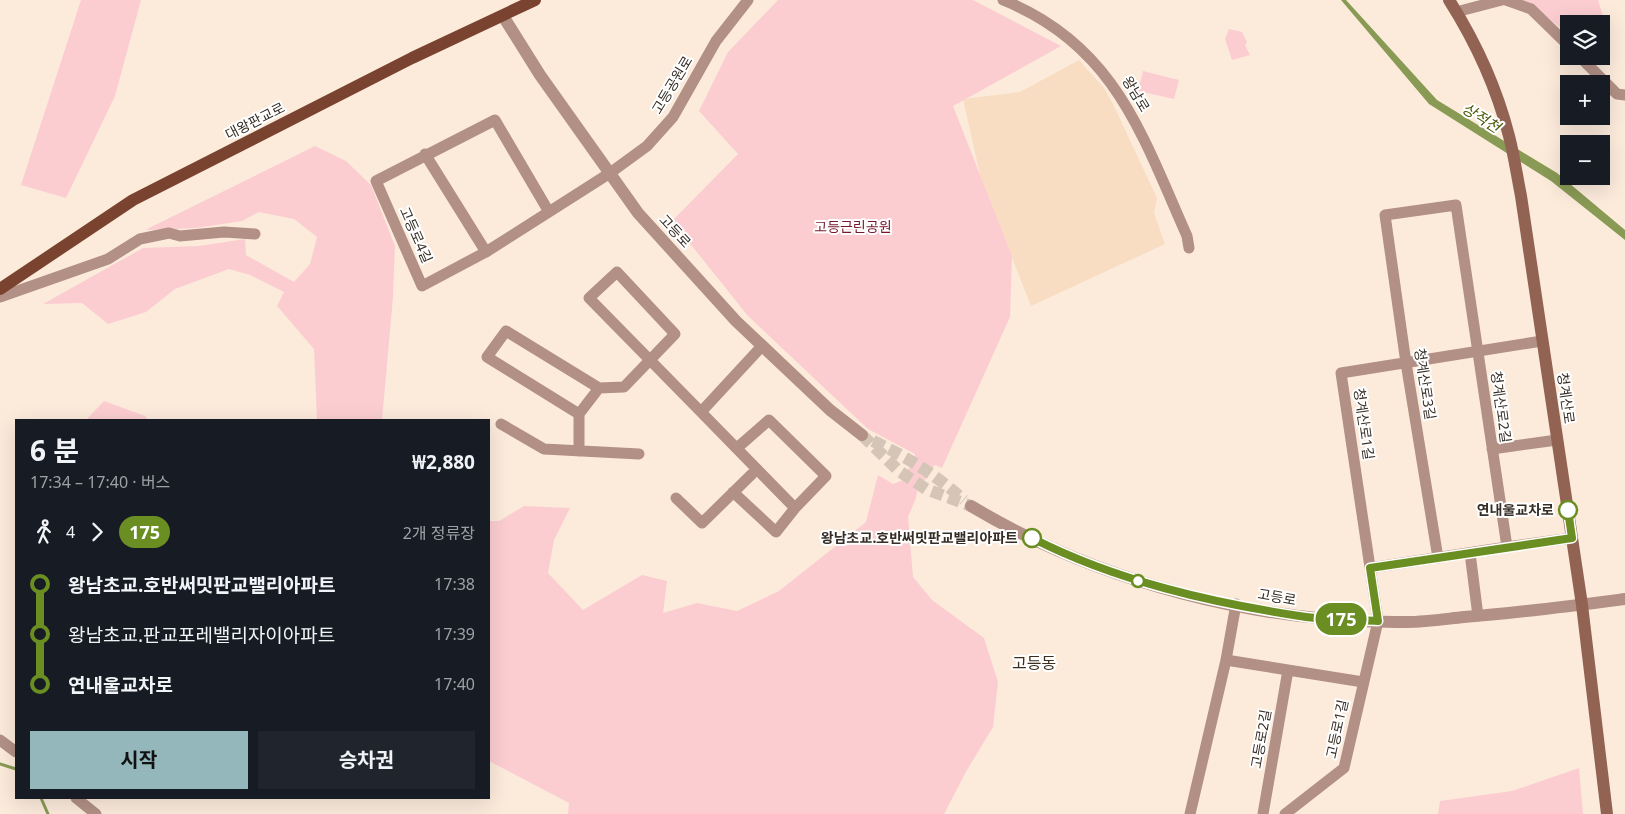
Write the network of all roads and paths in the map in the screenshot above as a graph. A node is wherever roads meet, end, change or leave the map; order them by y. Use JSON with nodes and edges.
{"nodes":[{"id":1,"x":535,"y":0,"type":"edge"},
{"id":2,"x":748,"y":0,"type":"edge"},
{"id":3,"x":1003,"y":0,"type":"edge"},
{"id":4,"x":1449,"y":0,"type":"edge"},
{"id":5,"x":1502,"y":0,"type":"edge"},
{"id":6,"x":1506,"y":0,"type":"edge"},
{"id":7,"x":1456,"y":12,"type":"junction"},
{"id":8,"x":503,"y":16,"type":"junction"},
{"id":9,"x":1560,"y":37,"type":"edge"},
{"id":10,"x":1588,"y":65,"type":"edge"},
{"id":11,"x":1625,"y":95,"type":"edge"},
{"id":12,"x":425,"y":154,"type":"junction"},
{"id":13,"x":610,"y":173,"type":"junction"},
{"id":14,"x":549,"y":212,"type":"junction"},
{"id":15,"x":1385,"y":214,"type":"joint"},
{"id":16,"x":255,"y":234,"type":"dead end"},
{"id":17,"x":1190,"y":248,"type":"dead end"},
{"id":18,"x":486,"y":252,"type":"junction"},
{"id":19,"x":0,"y":289,"type":"edge"},
{"id":20,"x":0,"y":297,"type":"edge"},
{"id":21,"x":1542,"y":341,"type":"junction"},
{"id":22,"x":762,"y":346,"type":"junction"},
{"id":23,"x":1478,"y":351,"type":"junction"},
{"id":24,"x":650,"y":360,"type":"junction"},
{"id":25,"x":1406,"y":363,"type":"junction"},
{"id":26,"x":599,"y":388,"type":"junction"},
{"id":27,"x":701,"y":412,"type":"junction"},
{"id":28,"x":579,"y":414,"type":"junction"},
{"id":29,"x":501,"y":424,"type":"dead end"},
{"id":30,"x":862,"y":435,"type":"tunnel mouth"},
{"id":31,"x":1557,"y":440,"type":"junction"},
{"id":32,"x":737,"y":448,"type":"junction"},
{"id":33,"x":1492,"y":449,"type":"junction"},
{"id":34,"x":579,"y":451,"type":"junction"},
{"id":35,"x":639,"y":454,"type":"dead end"},
{"id":36,"x":752,"y":474,"type":"dead end"},
{"id":37,"x":733,"y":492,"type":"junction"},
{"id":38,"x":676,"y":498,"type":"dead end"},
{"id":39,"x":971,"y":506,"type":"tunnel mouth"},
{"id":40,"x":795,"y":508,"type":"junction"},
{"id":41,"x":1572,"y":538,"type":"junction"},
{"id":42,"x":1506,"y":547,"type":"junction"},
{"id":43,"x":1470,"y":553,"type":"junction"},
{"id":44,"x":1438,"y":558,"type":"junction"},
{"id":45,"x":1370,"y":568,"type":"junction"},
{"id":46,"x":1625,"y":599,"type":"edge"},
{"id":47,"x":1236,"y":604,"type":"junction"},
{"id":48,"x":1582,"y":605,"type":"junction"},
{"id":49,"x":1478,"y":616,"type":"junction"},
{"id":50,"x":1378,"y":621,"type":"junction"},
{"id":51,"x":1226,"y":660,"type":"junction"},
{"id":52,"x":1288,"y":670,"type":"junction"},
{"id":53,"x":1363,"y":682,"type":"junction"},
{"id":54,"x":0,"y":740,"type":"edge"},
{"id":55,"x":15,"y":751,"type":"edge"},
{"id":56,"x":77,"y":799,"type":"edge"},
{"id":57,"x":96,"y":814,"type":"edge"},
{"id":58,"x":1190,"y":814,"type":"edge"},
{"id":59,"x":1263,"y":814,"type":"edge"},
{"id":60,"x":1285,"y":814,"type":"edge"},
{"id":61,"x":1607,"y":814,"type":"edge"}],
"edges":[{"from":1,"to":8,"type":"main road","name":"대왕판교로"},
{"from":2,"to":13,"type":"street","name":"고등공원로"},
{"from":3,"to":17,"type":"street","name":"왕남로"},
{"from":4,"to":7,"type":"main road","name":"청계산로"},
{"from":5,"to":7,"type":"street"},
{"from":6,"to":9,"type":"street"},
{"from":7,"to":21,"type":"main road","name":"청계산로"},
{"from":8,"to":13,"type":"street","name":"고등로"},
{"from":8,"to":19,"type":"main road","name":"대왕판교로"},
{"from":10,"to":11,"type":"street"},
{"from":12,"to":14,"type":"street","name":"고등로4길"},
{"from":12,"to":18,"type":"street"},
{"from":12,"to":18,"type":"street","name":"고등로4길"},
{"from":13,"to":14,"type":"street","name":"고등로4길"},
{"from":13,"to":22,"type":"street","name":"고등로"},
{"from":14,"to":18,"type":"street","name":"고등로4길"},
{"from":15,"to":23,"type":"street","name":"청계산로2길"},
{"from":15,"to":25,"type":"street","name":"청계산로3길"},
{"from":16,"to":20,"type":"street"},
{"from":21,"to":23,"type":"street","name":"청계산로1길"},
{"from":21,"to":31,"type":"main road","name":"청계산로"},
{"from":22,"to":27,"type":"street"},
{"from":22,"to":30,"type":"street","name":"고등로"},
{"from":23,"to":25,"type":"street","name":"청계산로1길"},
{"from":23,"to":33,"type":"street","name":"청계산로2길"},
{"from":24,"to":24,"type":"street"},
{"from":24,"to":26,"type":"street"},
{"from":24,"to":27,"type":"street"},
{"from":25,"to":44,"type":"street","name":"청계산로3길"},
{"from":25,"to":45,"type":"street","name":"청계산로1길"},
{"from":26,"to":28,"type":"street"},
{"from":26,"to":28,"type":"street"},
{"from":27,"to":32,"type":"street"},
{"from":28,"to":34,"type":"street"},
{"from":29,"to":34,"type":"street"},
{"from":31,"to":33,"type":"street"},
{"from":31,"to":41,"type":"main road","name":"청계산로"},
{"from":32,"to":40,"type":"street"},
{"from":32,"to":40,"type":"street"},
{"from":33,"to":42,"type":"street","name":"청계산로2길"},
{"from":34,"to":35,"type":"street"},
{"from":36,"to":37,"type":"street"},
{"from":37,"to":38,"type":"street"},
{"from":37,"to":40,"type":"street"},
{"from":39,"to":47,"type":"street","name":"고등로"},
{"from":41,"to":42,"type":"street"},
{"from":41,"to":48,"type":"main road","name":"청계산로"},
{"from":42,"to":43,"type":"street"},
{"from":43,"to":44,"type":"street"},
{"from":43,"to":49,"type":"street"},
{"from":44,"to":45,"type":"street"},
{"from":45,"to":50,"type":"street","name":"청계산로1길"},
{"from":46,"to":48,"type":"street","name":"고등로"},
{"from":47,"to":50,"type":"street","name":"고등로"},
{"from":47,"to":51,"type":"street"},
{"from":48,"to":49,"type":"street","name":"고등로"},
{"from":48,"to":61,"type":"main road","name":"청계산로"},
{"from":49,"to":50,"type":"street","name":"고등로"},
{"from":50,"to":53,"type":"street","name":"고등로1길"},
{"from":51,"to":52,"type":"street","name":"고등로1길"},
{"from":51,"to":58,"type":"street"},
{"from":52,"to":53,"type":"street","name":"고등로1길"},
{"from":52,"to":59,"type":"street","name":"고등로2길"},
{"from":53,"to":60,"type":"street","name":"고등로1길"},
{"from":54,"to":55,"type":"street"},
{"from":56,"to":57,"type":"street"}]}
